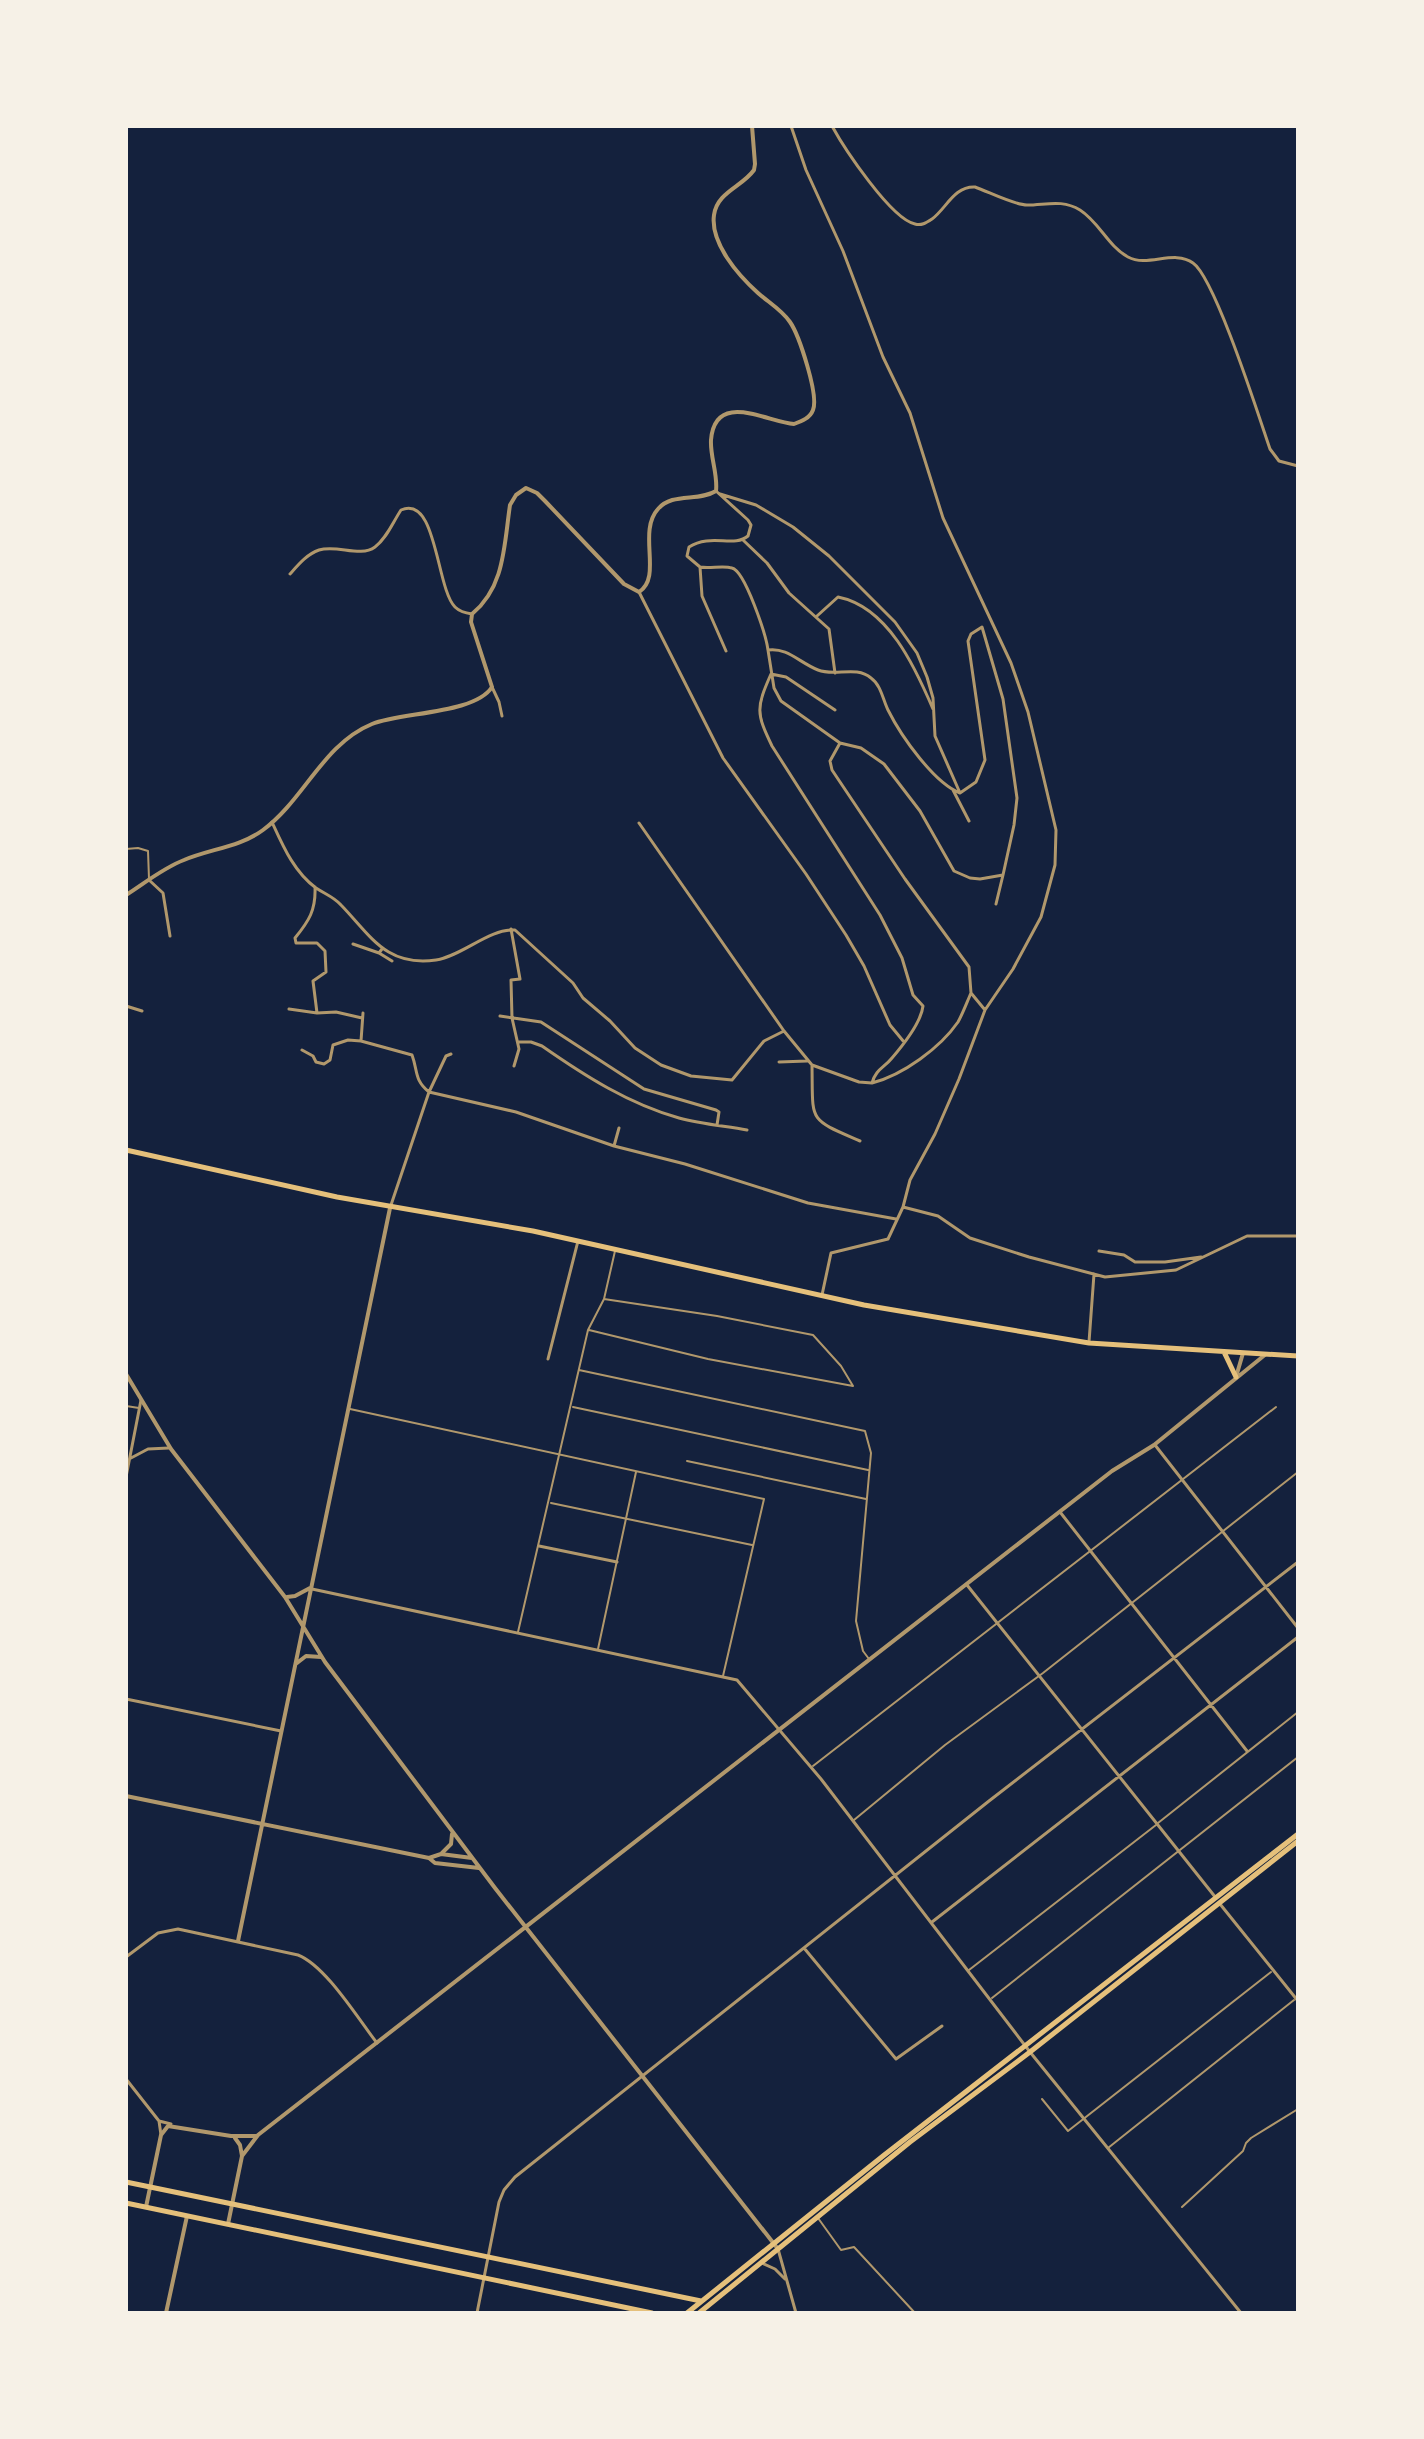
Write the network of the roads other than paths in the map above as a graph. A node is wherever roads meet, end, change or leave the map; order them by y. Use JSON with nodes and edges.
{"nodes":[{"id":1,"x":752,"y":126,"type":"edge"},
{"id":2,"x":791,"y":126,"type":"edge"},
{"id":3,"x":832,"y":126,"type":"edge"},
{"id":4,"x":1298,"y":466,"type":"edge"},
{"id":5,"x":718,"y":492,"type":"junction"},
{"id":6,"x":743,"y":540,"type":"junction"},
{"id":7,"x":700,"y":567,"type":"junction"},
{"id":8,"x":290,"y":574,"type":"dead end"},
{"id":9,"x":639,"y":592,"type":"junction"},
{"id":10,"x":472,"y":614,"type":"junction"},
{"id":11,"x":817,"y":616,"type":"junction"},
{"id":12,"x":992,"y":622,"type":"junction"},
{"id":13,"x":982,"y":627,"type":"junction"},
{"id":14,"x":768,"y":650,"type":"junction"},
{"id":15,"x":726,"y":651,"type":"dead end"},
{"id":16,"x":835,"y":673,"type":"junction"},
{"id":17,"x":771,"y":674,"type":"junction"},
{"id":18,"x":492,"y":687,"type":"junction"},
{"id":19,"x":835,"y":710,"type":"dead end"},
{"id":20,"x":934,"y":712,"type":"junction"},
{"id":21,"x":502,"y":716,"type":"dead end"},
{"id":22,"x":840,"y":743,"type":"junction"},
{"id":23,"x":953,"y":790,"type":"junction"},
{"id":24,"x":960,"y":793,"type":"junction"},
{"id":25,"x":969,"y":821,"type":"dead end"},
{"id":26,"x":272,"y":822,"type":"junction"},
{"id":27,"x":639,"y":823,"type":"dead end"},
{"id":28,"x":126,"y":849,"type":"edge"},
{"id":29,"x":1003,"y":875,"type":"junction"},
{"id":30,"x":149,"y":880,"type":"junction"},
{"id":31,"x":315,"y":887,"type":"junction"},
{"id":32,"x":126,"y":895,"type":"edge"},
{"id":33,"x":996,"y":904,"type":"dead end"},
{"id":34,"x":511,"y":929,"type":"junction"},
{"id":35,"x":170,"y":936,"type":"dead end"},
{"id":36,"x":353,"y":944,"type":"dead end"},
{"id":37,"x":380,"y":951,"type":"junction"},
{"id":38,"x":392,"y":961,"type":"dead end"},
{"id":39,"x":971,"y":993,"type":"junction"},
{"id":40,"x":126,"y":1006,"type":"edge"},
{"id":41,"x":289,"y":1009,"type":"dead end"},
{"id":42,"x":985,"y":1010,"type":"junction"},
{"id":43,"x":142,"y":1011,"type":"dead end"},
{"id":44,"x":317,"y":1013,"type":"junction"},
{"id":45,"x":500,"y":1016,"type":"dead end"},
{"id":46,"x":512,"y":1018,"type":"junction"},
{"id":47,"x":784,"y":1031,"type":"junction"},
{"id":48,"x":361,"y":1041,"type":"junction"},
{"id":49,"x":518,"y":1042,"type":"junction"},
{"id":50,"x":904,"y":1042,"type":"junction"},
{"id":51,"x":302,"y":1050,"type":"dead end"},
{"id":52,"x":451,"y":1054,"type":"dead end"},
{"id":53,"x":808,"y":1061,"type":"junction"},
{"id":54,"x":779,"y":1062,"type":"dead end"},
{"id":55,"x":812,"y":1065,"type":"junction"},
{"id":56,"x":514,"y":1066,"type":"dead end"},
{"id":57,"x":872,"y":1083,"type":"junction"},
{"id":58,"x":429,"y":1092,"type":"junction"},
{"id":59,"x":717,"y":1125,"type":"junction"},
{"id":60,"x":619,"y":1128,"type":"dead end"},
{"id":61,"x":747,"y":1130,"type":"dead end"},
{"id":62,"x":860,"y":1141,"type":"dead end"},
{"id":63,"x":614,"y":1146,"type":"junction"},
{"id":64,"x":126,"y":1150,"type":"edge"},
{"id":65,"x":903,"y":1207,"type":"junction"},
{"id":66,"x":390,"y":1208,"type":"junction"},
{"id":67,"x":896,"y":1219,"type":"junction"},
{"id":68,"x":1298,"y":1236,"type":"edge"},
{"id":69,"x":578,"y":1241,"type":"junction"},
{"id":70,"x":615,"y":1250,"type":"junction"},
{"id":71,"x":1099,"y":1251,"type":"dead end"},
{"id":72,"x":1205,"y":1256,"type":"junction"},
{"id":73,"x":1094,"y":1274,"type":"junction"},
{"id":74,"x":821,"y":1297,"type":"junction"},
{"id":75,"x":604,"y":1299,"type":"junction"},
{"id":76,"x":588,"y":1330,"type":"junction"},
{"id":77,"x":1089,"y":1343,"type":"junction"},
{"id":78,"x":1223,"y":1352,"type":"junction"},
{"id":79,"x":1243,"y":1353,"type":"junction"},
{"id":80,"x":1267,"y":1353,"type":"junction"},
{"id":81,"x":1298,"y":1356,"type":"edge"},
{"id":82,"x":548,"y":1359,"type":"dead end"},
{"id":83,"x":579,"y":1370,"type":"junction"},
{"id":84,"x":126,"y":1374,"type":"edge"},
{"id":85,"x":1236,"y":1377,"type":"junction"},
{"id":86,"x":1229,"y":1387,"type":"junction"},
{"id":87,"x":141,"y":1400,"type":"junction"},
{"id":88,"x":126,"y":1406,"type":"edge"},
{"id":89,"x":572,"y":1407,"type":"junction"},
{"id":90,"x":1276,"y":1407,"type":"dead end"},
{"id":91,"x":140,"y":1409,"type":"junction"},
{"id":92,"x":349,"y":1409,"type":"junction"},
{"id":93,"x":1154,"y":1445,"type":"junction"},
{"id":94,"x":171,"y":1449,"type":"junction"},
{"id":95,"x":560,"y":1455,"type":"junction"},
{"id":96,"x":131,"y":1458,"type":"junction"},
{"id":97,"x":687,"y":1461,"type":"dead end"},
{"id":98,"x":870,"y":1470,"type":"junction"},
{"id":99,"x":636,"y":1472,"type":"junction"},
{"id":100,"x":1298,"y":1472,"type":"edge"},
{"id":101,"x":126,"y":1477,"type":"edge"},
{"id":102,"x":1183,"y":1480,"type":"junction"},
{"id":103,"x":867,"y":1499,"type":"junction"},
{"id":104,"x":549,"y":1502,"type":"junction"},
{"id":105,"x":1060,"y":1512,"type":"junction"},
{"id":106,"x":626,"y":1518,"type":"junction"},
{"id":107,"x":1223,"y":1531,"type":"junction"},
{"id":108,"x":753,"y":1545,"type":"junction"},
{"id":109,"x":539,"y":1546,"type":"junction"},
{"id":110,"x":1091,"y":1551,"type":"junction"},
{"id":111,"x":617,"y":1562,"type":"junction"},
{"id":112,"x":1298,"y":1562,"type":"edge"},
{"id":113,"x":967,"y":1585,"type":"junction"},
{"id":114,"x":1266,"y":1586,"type":"junction"},
{"id":115,"x":310,"y":1588,"type":"junction"},
{"id":116,"x":285,"y":1597,"type":"junction"},
{"id":117,"x":1131,"y":1604,"type":"junction"},
{"id":118,"x":999,"y":1624,"type":"junction"},
{"id":119,"x":305,"y":1625,"type":"junction"},
{"id":120,"x":1298,"y":1628,"type":"edge"},
{"id":121,"x":518,"y":1633,"type":"junction"},
{"id":122,"x":1298,"y":1637,"type":"edge"},
{"id":123,"x":597,"y":1650,"type":"junction"},
{"id":124,"x":321,"y":1657,"type":"junction"},
{"id":125,"x":1173,"y":1658,"type":"junction"},
{"id":126,"x":870,"y":1660,"type":"junction"},
{"id":127,"x":295,"y":1664,"type":"junction"},
{"id":128,"x":1039,"y":1675,"type":"junction"},
{"id":129,"x":723,"y":1678,"type":"junction"},
{"id":130,"x":126,"y":1699,"type":"edge"},
{"id":131,"x":1211,"y":1705,"type":"junction"},
{"id":132,"x":1298,"y":1712,"type":"edge"},
{"id":133,"x":1081,"y":1729,"type":"junction"},
{"id":134,"x":781,"y":1730,"type":"junction"},
{"id":135,"x":281,"y":1731,"type":"junction"},
{"id":136,"x":1247,"y":1751,"type":"junction"},
{"id":137,"x":1298,"y":1757,"type":"edge"},
{"id":138,"x":812,"y":1767,"type":"junction"},
{"id":139,"x":1118,"y":1776,"type":"junction"},
{"id":140,"x":126,"y":1796,"type":"edge"},
{"id":141,"x":854,"y":1820,"type":"junction"},
{"id":142,"x":262,"y":1823,"type":"junction"},
{"id":143,"x":1157,"y":1824,"type":"junction"},
{"id":144,"x":452,"y":1832,"type":"junction"},
{"id":145,"x":1298,"y":1834,"type":"edge"},
{"id":146,"x":1298,"y":1841,"type":"edge"},
{"id":147,"x":1178,"y":1851,"type":"junction"},
{"id":148,"x":441,"y":1854,"type":"junction"},
{"id":149,"x":429,"y":1858,"type":"junction"},
{"id":150,"x":472,"y":1858,"type":"junction"},
{"id":151,"x":480,"y":1868,"type":"junction"},
{"id":152,"x":895,"y":1875,"type":"junction"},
{"id":153,"x":1217,"y":1900,"type":"junction"},
{"id":154,"x":932,"y":1922,"type":"junction"},
{"id":155,"x":526,"y":1927,"type":"junction"},
{"id":156,"x":238,"y":1941,"type":"junction"},
{"id":157,"x":804,"y":1948,"type":"junction"},
{"id":158,"x":126,"y":1957,"type":"edge"},
{"id":159,"x":969,"y":1970,"type":"junction"},
{"id":160,"x":1273,"y":1970,"type":"junction"},
{"id":161,"x":991,"y":1999,"type":"junction"},
{"id":162,"x":1297,"y":1999,"type":"edge"},
{"id":163,"x":942,"y":2026,"type":"dead end"},
{"id":164,"x":377,"y":2043,"type":"junction"},
{"id":165,"x":1026,"y":2045,"type":"junction"},
{"id":166,"x":1030,"y":2052,"type":"junction"},
{"id":167,"x":643,"y":2077,"type":"junction"},
{"id":168,"x":126,"y":2079,"type":"edge"},
{"id":169,"x":1042,"y":2099,"type":"dead end"},
{"id":170,"x":1298,"y":2109,"type":"edge"},
{"id":171,"x":1084,"y":2119,"type":"junction"},
{"id":172,"x":159,"y":2121,"type":"junction"},
{"id":173,"x":171,"y":2124,"type":"junction"},
{"id":174,"x":161,"y":2135,"type":"junction"},
{"id":175,"x":258,"y":2135,"type":"junction"},
{"id":176,"x":231,"y":2136,"type":"junction"},
{"id":177,"x":1107,"y":2148,"type":"junction"},
{"id":178,"x":242,"y":2156,"type":"junction"},
{"id":179,"x":126,"y":2182,"type":"edge"},
{"id":180,"x":150,"y":2187,"type":"junction"},
{"id":181,"x":126,"y":2203,"type":"edge"},
{"id":182,"x":232,"y":2204,"type":"junction"},
{"id":183,"x":146,"y":2207,"type":"junction"},
{"id":184,"x":1182,"y":2207,"type":"dead end"},
{"id":185,"x":187,"y":2216,"type":"junction"},
{"id":186,"x":817,"y":2217,"type":"junction"},
{"id":187,"x":228,"y":2224,"type":"junction"},
{"id":188,"x":776,"y":2246,"type":"junction"},
{"id":189,"x":488,"y":2257,"type":"junction"},
{"id":190,"x":752,"y":2260,"type":"junction"},
{"id":191,"x":760,"y":2263,"type":"junction"},
{"id":192,"x":484,"y":2278,"type":"junction"},
{"id":193,"x":787,"y":2282,"type":"junction"},
{"id":194,"x":701,"y":2301,"type":"junction"},
{"id":195,"x":166,"y":2313,"type":"edge"},
{"id":196,"x":477,"y":2313,"type":"edge"},
{"id":197,"x":652,"y":2313,"type":"edge"},
{"id":198,"x":687,"y":2313,"type":"edge"},
{"id":199,"x":699,"y":2313,"type":"edge"},
{"id":200,"x":796,"y":2313,"type":"edge"},
{"id":201,"x":915,"y":2313,"type":"edge"},
{"id":202,"x":1241,"y":2313,"type":"edge"}],
"edges":[{"from":1,"to":5,"type":"street"},
{"from":2,"to":12,"type":"street"},
{"from":3,"to":4,"type":"street"},
{"from":5,"to":6,"type":"street"},
{"from":5,"to":9,"type":"street"},
{"from":5,"to":20,"type":"street"},
{"from":6,"to":7,"type":"street"},
{"from":6,"to":11,"type":"street"},
{"from":7,"to":14,"type":"street"},
{"from":7,"to":15,"type":"street"},
{"from":8,"to":10,"type":"street"},
{"from":9,"to":10,"type":"street"},
{"from":9,"to":50,"type":"street"},
{"from":10,"to":18,"type":"street"},
{"from":11,"to":16,"type":"street"},
{"from":11,"to":20,"type":"street"},
{"from":12,"to":13,"type":"street"},
{"from":12,"to":42,"type":"street"},
{"from":13,"to":24,"type":"street"},
{"from":13,"to":29,"type":"street"},
{"from":14,"to":16,"type":"street"},
{"from":14,"to":17,"type":"street"},
{"from":16,"to":23,"type":"street"},
{"from":17,"to":19,"type":"street"},
{"from":17,"to":22,"type":"street"},
{"from":17,"to":50,"type":"street"},
{"from":18,"to":21,"type":"street"},
{"from":18,"to":26,"type":"street"},
{"from":20,"to":24,"type":"street"},
{"from":22,"to":29,"type":"street"},
{"from":22,"to":39,"type":"street"},
{"from":23,"to":24,"type":"street"},
{"from":23,"to":25,"type":"street"},
{"from":26,"to":30,"type":"street"},
{"from":26,"to":31,"type":"street"},
{"from":27,"to":47,"type":"street"},
{"from":28,"to":30,"type":"lane"},
{"from":29,"to":33,"type":"street"},
{"from":30,"to":32,"type":"street"},
{"from":30,"to":35,"type":"street"},
{"from":31,"to":37,"type":"street"},
{"from":31,"to":44,"type":"street"},
{"from":34,"to":37,"type":"street"},
{"from":34,"to":46,"type":"street"},
{"from":34,"to":47,"type":"street"},
{"from":36,"to":37,"type":"street"},
{"from":37,"to":38,"type":"street"},
{"from":39,"to":42,"type":"street"},
{"from":39,"to":57,"type":"street"},
{"from":40,"to":43,"type":"street"},
{"from":41,"to":44,"type":"street"},
{"from":42,"to":65,"type":"street"},
{"from":44,"to":48,"type":"street"},
{"from":45,"to":46,"type":"street"},
{"from":46,"to":49,"type":"street"},
{"from":46,"to":59,"type":"street"},
{"from":47,"to":53,"type":"street"},
{"from":48,"to":51,"type":"street"},
{"from":48,"to":58,"type":"street"},
{"from":49,"to":56,"type":"street"},
{"from":49,"to":59,"type":"street"},
{"from":50,"to":57,"type":"street"},
{"from":52,"to":58,"type":"street"},
{"from":53,"to":54,"type":"street"},
{"from":53,"to":55,"type":"street"},
{"from":55,"to":57,"type":"street"},
{"from":55,"to":62,"type":"street"},
{"from":58,"to":63,"type":"street"},
{"from":58,"to":66,"type":"street"},
{"from":59,"to":61,"type":"street"},
{"from":60,"to":63,"type":"street"},
{"from":63,"to":67,"type":"street"},
{"from":64,"to":66,"type":"main road"},
{"from":65,"to":67,"type":"street"},
{"from":65,"to":73,"type":"street"},
{"from":66,"to":69,"type":"main road"},
{"from":66,"to":92,"type":"street"},
{"from":67,"to":74,"type":"street"},
{"from":68,"to":72,"type":"street"},
{"from":69,"to":70,"type":"main road"},
{"from":69,"to":82,"type":"street"},
{"from":70,"to":74,"type":"main road"},
{"from":70,"to":75,"type":"lane"},
{"from":71,"to":72,"type":"street"},
{"from":72,"to":73,"type":"street"},
{"from":73,"to":77,"type":"street"},
{"from":74,"to":77,"type":"main road"},
{"from":75,"to":76,"type":"lane"},
{"from":75,"to":76,"type":"lane"},
{"from":76,"to":83,"type":"lane"},
{"from":77,"to":78,"type":"main road"},
{"from":78,"to":79,"type":"main road"},
{"from":78,"to":85,"type":"main road"},
{"from":79,"to":80,"type":"main road"},
{"from":79,"to":85,"type":"street"},
{"from":80,"to":81,"type":"main road"},
{"from":80,"to":86,"type":"street"},
{"from":83,"to":89,"type":"lane"},
{"from":83,"to":98,"type":"lane"},
{"from":84,"to":87,"type":"street"},
{"from":85,"to":86,"type":"street"},
{"from":86,"to":93,"type":"street"},
{"from":87,"to":91,"type":"street"},
{"from":87,"to":94,"type":"street"},
{"from":88,"to":91,"type":"lane"},
{"from":89,"to":95,"type":"lane"},
{"from":89,"to":98,"type":"lane"},
{"from":90,"to":102,"type":"lane"},
{"from":91,"to":96,"type":"street"},
{"from":92,"to":95,"type":"lane"},
{"from":92,"to":115,"type":"street"},
{"from":93,"to":102,"type":"street"},
{"from":93,"to":105,"type":"street"},
{"from":94,"to":96,"type":"street"},
{"from":94,"to":116,"type":"street"},
{"from":95,"to":99,"type":"lane"},
{"from":95,"to":104,"type":"lane"},
{"from":96,"to":101,"type":"street"},
{"from":97,"to":103,"type":"lane"},
{"from":98,"to":103,"type":"lane"},
{"from":99,"to":106,"type":"lane"},
{"from":99,"to":108,"type":"lane"},
{"from":100,"to":107,"type":"lane"},
{"from":102,"to":107,"type":"street"},
{"from":102,"to":110,"type":"lane"},
{"from":103,"to":126,"type":"lane"},
{"from":104,"to":106,"type":"lane"},
{"from":104,"to":109,"type":"lane"},
{"from":105,"to":110,"type":"street"},
{"from":105,"to":113,"type":"street"},
{"from":106,"to":108,"type":"lane"},
{"from":106,"to":111,"type":"lane"},
{"from":107,"to":114,"type":"street"},
{"from":107,"to":117,"type":"lane"},
{"from":108,"to":129,"type":"lane"},
{"from":109,"to":111,"type":"street"},
{"from":109,"to":121,"type":"lane"},
{"from":110,"to":117,"type":"street"},
{"from":110,"to":118,"type":"lane"},
{"from":111,"to":123,"type":"lane"},
{"from":112,"to":114,"type":"street"},
{"from":113,"to":118,"type":"street"},
{"from":113,"to":126,"type":"street"},
{"from":114,"to":120,"type":"street"},
{"from":114,"to":125,"type":"street"},
{"from":115,"to":116,"type":"street"},
{"from":115,"to":119,"type":"street"},
{"from":115,"to":121,"type":"street"},
{"from":116,"to":119,"type":"street"},
{"from":117,"to":125,"type":"street"},
{"from":117,"to":128,"type":"lane"},
{"from":118,"to":128,"type":"street"},
{"from":118,"to":138,"type":"lane"},
{"from":119,"to":124,"type":"street"},
{"from":119,"to":127,"type":"street"},
{"from":121,"to":123,"type":"street"},
{"from":122,"to":131,"type":"street"},
{"from":123,"to":129,"type":"street"},
{"from":124,"to":127,"type":"street"},
{"from":124,"to":144,"type":"street"},
{"from":125,"to":131,"type":"street"},
{"from":125,"to":133,"type":"street"},
{"from":126,"to":134,"type":"street"},
{"from":127,"to":135,"type":"street"},
{"from":128,"to":133,"type":"street"},
{"from":128,"to":141,"type":"lane"},
{"from":129,"to":134,"type":"street"},
{"from":130,"to":135,"type":"street"},
{"from":131,"to":136,"type":"street"},
{"from":131,"to":139,"type":"street"},
{"from":132,"to":136,"type":"lane"},
{"from":133,"to":139,"type":"street"},
{"from":133,"to":152,"type":"street"},
{"from":134,"to":138,"type":"street"},
{"from":134,"to":155,"type":"street"},
{"from":135,"to":142,"type":"street"},
{"from":136,"to":143,"type":"lane"},
{"from":137,"to":147,"type":"lane"},
{"from":138,"to":141,"type":"street"},
{"from":139,"to":143,"type":"street"},
{"from":139,"to":154,"type":"street"},
{"from":140,"to":142,"type":"street"},
{"from":141,"to":152,"type":"street"},
{"from":142,"to":149,"type":"street"},
{"from":142,"to":156,"type":"street"},
{"from":143,"to":147,"type":"street"},
{"from":143,"to":159,"type":"lane"},
{"from":144,"to":148,"type":"street"},
{"from":144,"to":150,"type":"street"},
{"from":145,"to":153,"type":"main road"},
{"from":146,"to":153,"type":"main road"},
{"from":147,"to":153,"type":"street"},
{"from":147,"to":161,"type":"lane"},
{"from":148,"to":149,"type":"street"},
{"from":148,"to":150,"type":"street"},
{"from":149,"to":151,"type":"street"},
{"from":150,"to":151,"type":"street"},
{"from":151,"to":155,"type":"street"},
{"from":152,"to":154,"type":"street"},
{"from":152,"to":157,"type":"street"},
{"from":153,"to":160,"type":"street"},
{"from":153,"to":165,"type":"main road"},
{"from":153,"to":166,"type":"main road"},
{"from":154,"to":159,"type":"street"},
{"from":155,"to":164,"type":"street"},
{"from":155,"to":167,"type":"street"},
{"from":156,"to":158,"type":"street"},
{"from":156,"to":164,"type":"street"},
{"from":157,"to":163,"type":"street"},
{"from":157,"to":167,"type":"street"},
{"from":159,"to":161,"type":"street"},
{"from":160,"to":162,"type":"street"},
{"from":160,"to":171,"type":"lane"},
{"from":161,"to":165,"type":"street"},
{"from":162,"to":177,"type":"lane"},
{"from":164,"to":175,"type":"street"},
{"from":165,"to":166,"type":"street"},
{"from":165,"to":188,"type":"main road"},
{"from":166,"to":171,"type":"street"},
{"from":166,"to":186,"type":"main road"},
{"from":167,"to":188,"type":"street"},
{"from":167,"to":189,"type":"street"},
{"from":168,"to":172,"type":"street"},
{"from":169,"to":171,"type":"lane"},
{"from":170,"to":184,"type":"lane"},
{"from":171,"to":177,"type":"street"},
{"from":172,"to":173,"type":"street"},
{"from":172,"to":174,"type":"street"},
{"from":173,"to":174,"type":"street"},
{"from":173,"to":176,"type":"street"},
{"from":174,"to":180,"type":"street"},
{"from":175,"to":176,"type":"street"},
{"from":175,"to":178,"type":"street"},
{"from":176,"to":178,"type":"street"},
{"from":177,"to":202,"type":"street"},
{"from":178,"to":182,"type":"street"},
{"from":179,"to":180,"type":"main road"},
{"from":180,"to":182,"type":"main road"},
{"from":180,"to":183,"type":"street"},
{"from":181,"to":183,"type":"main road"},
{"from":182,"to":187,"type":"street"},
{"from":182,"to":189,"type":"main road"},
{"from":183,"to":185,"type":"main road"},
{"from":185,"to":187,"type":"main road"},
{"from":185,"to":195,"type":"street"},
{"from":186,"to":188,"type":"main road"},
{"from":186,"to":201,"type":"lane"},
{"from":187,"to":192,"type":"main road"},
{"from":188,"to":190,"type":"main road"},
{"from":188,"to":191,"type":"main road"},
{"from":188,"to":193,"type":"street"},
{"from":189,"to":192,"type":"street"},
{"from":189,"to":194,"type":"main road"},
{"from":190,"to":191,"type":"street"},
{"from":190,"to":194,"type":"main road"},
{"from":191,"to":193,"type":"street"},
{"from":191,"to":199,"type":"main road"},
{"from":192,"to":196,"type":"street"},
{"from":192,"to":197,"type":"main road"},
{"from":193,"to":200,"type":"street"},
{"from":194,"to":198,"type":"main road"}]}
